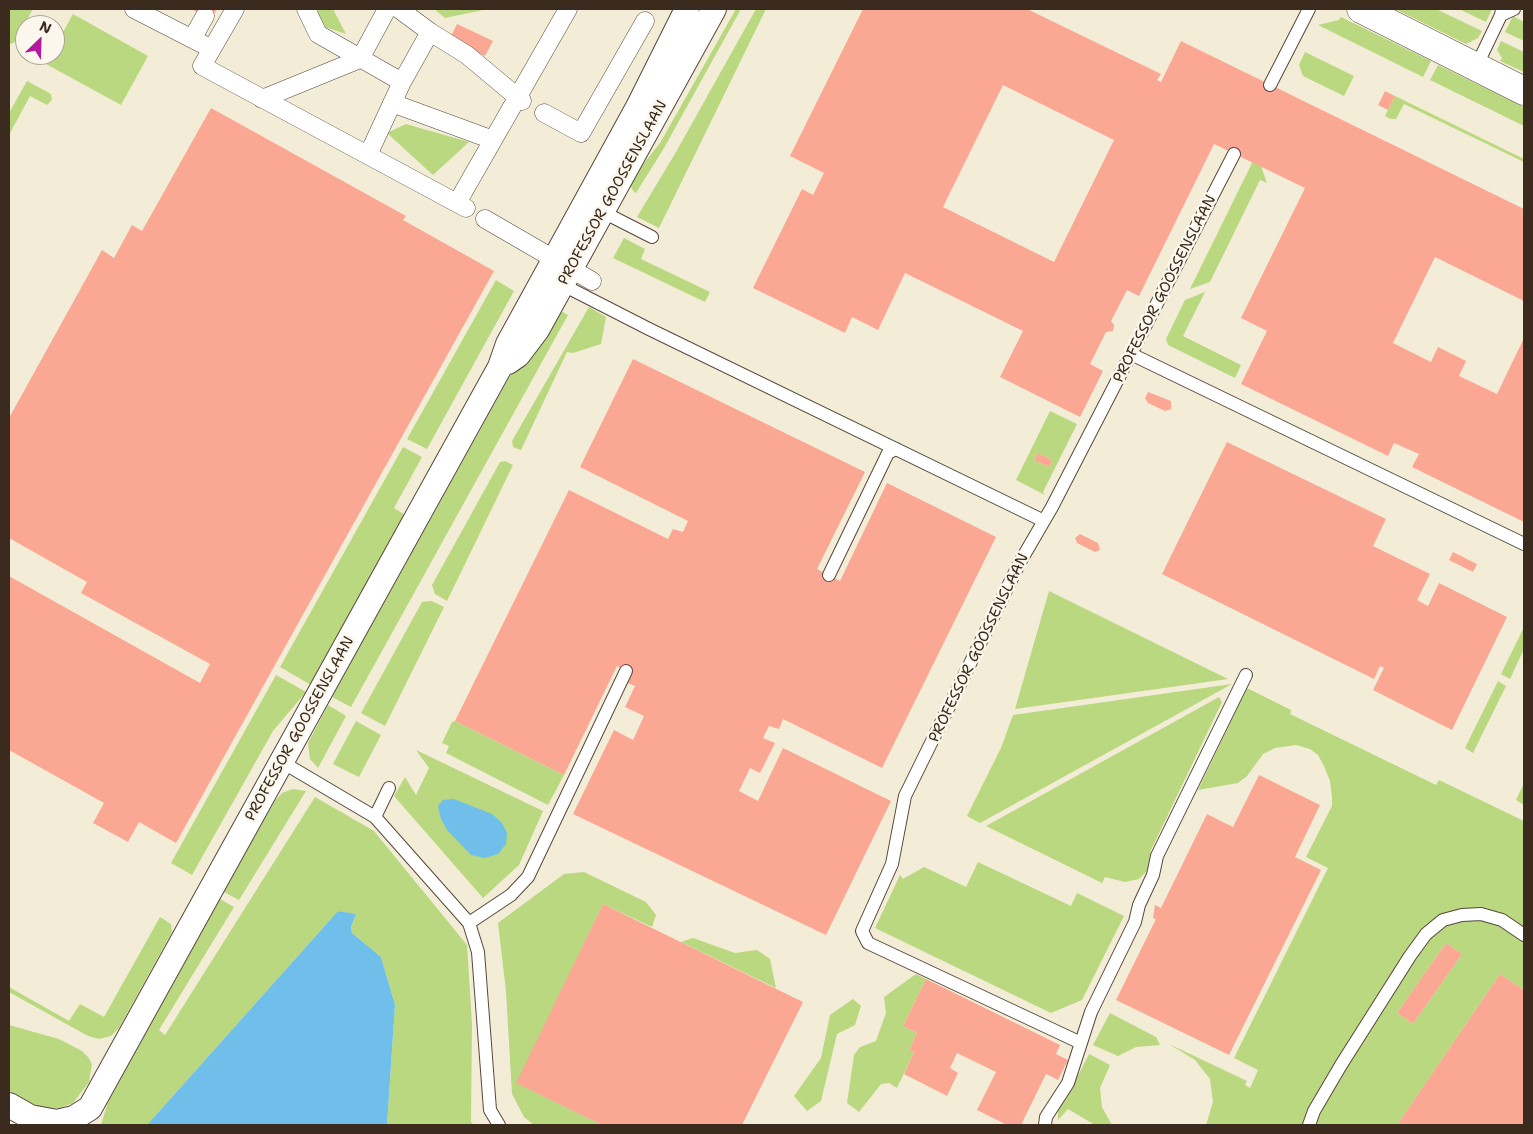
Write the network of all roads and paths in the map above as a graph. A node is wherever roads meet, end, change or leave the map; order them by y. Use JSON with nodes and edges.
{"nodes":[{"id":1,"x":134,"y":9,"type":"edge"},
{"id":2,"x":235,"y":9,"type":"edge"},
{"id":3,"x":306,"y":9,"type":"edge"},
{"id":4,"x":387,"y":9,"type":"edge"},
{"id":5,"x":399,"y":9,"type":"edge"},
{"id":6,"x":568,"y":9,"type":"edge"},
{"id":7,"x":687,"y":9,"type":"edge"},
{"id":8,"x":714,"y":9,"type":"edge"},
{"id":9,"x":1309,"y":9,"type":"edge"},
{"id":10,"x":1361,"y":9,"type":"edge"},
{"id":11,"x":1514,"y":9,"type":"edge"},
{"id":12,"x":1501,"y":12,"type":"edge"},
{"id":13,"x":204,"y":16,"type":"dead end"},
{"id":14,"x":645,"y":21,"type":"dead end"},
{"id":15,"x":430,"y":32,"type":"junction"},
{"id":16,"x":192,"y":39,"type":"junction"},
{"id":17,"x":212,"y":49,"type":"junction"},
{"id":18,"x":360,"y":59,"type":"junction"},
{"id":19,"x":1476,"y":67,"type":"junction"},
{"id":20,"x":402,"y":82,"type":"junction"},
{"id":21,"x":1270,"y":85,"type":"dead end"},
{"id":22,"x":1524,"y":91,"type":"edge"},
{"id":23,"x":262,"y":99,"type":"junction"},
{"id":24,"x":520,"y":99,"type":"junction"},
{"id":25,"x":392,"y":103,"type":"junction"},
{"id":26,"x":544,"y":113,"type":"dead end"},
{"id":27,"x":493,"y":140,"type":"junction"},
{"id":28,"x":1234,"y":154,"type":"dead end"},
{"id":29,"x":368,"y":155,"type":"junction"},
{"id":30,"x":594,"y":207,"type":"junction"},
{"id":31,"x":485,"y":219,"type":"dead end"},
{"id":32,"x":652,"y":237,"type":"dead end"},
{"id":33,"x":558,"y":272,"type":"junction"},
{"id":34,"x":592,"y":281,"type":"dead end"},
{"id":35,"x":1131,"y":354,"type":"junction"},
{"id":36,"x":896,"y":449,"type":"junction"},
{"id":37,"x":1044,"y":521,"type":"junction"},
{"id":38,"x":1524,"y":544,"type":"edge"},
{"id":39,"x":830,"y":576,"type":"dead end"},
{"id":40,"x":626,"y":671,"type":"dead end"},
{"id":41,"x":1246,"y":675,"type":"dead end"},
{"id":42,"x":282,"y":762,"type":"junction"},
{"id":43,"x":389,"y":788,"type":"dead end"},
{"id":44,"x":375,"y":816,"type":"junction"},
{"id":45,"x":469,"y":923,"type":"junction"},
{"id":46,"x":1524,"y":935,"type":"edge"},
{"id":47,"x":1081,"y":1043,"type":"junction"},
{"id":48,"x":9,"y":1105,"type":"edge"},
{"id":49,"x":499,"y":1125,"type":"edge"},
{"id":50,"x":1046,"y":1125,"type":"edge"},
{"id":51,"x":1309,"y":1125,"type":"edge"}],
"edges":[{"from":1,"to":16,"type":"street"},
{"from":2,"to":17,"type":"street"},
{"from":3,"to":18,"type":"street"},
{"from":4,"to":18,"type":"street"},
{"from":5,"to":15,"type":"street"},
{"from":6,"to":24,"type":"street"},
{"from":7,"to":30,"type":"street","name":"PROFESSOR GOOSSENSLAAN"},
{"from":8,"to":30,"type":"street","name":"PROFESSOR GOOSSENSLAAN"},
{"from":9,"to":21,"type":"lane"},
{"from":10,"to":19,"type":"street"},
{"from":11,"to":12,"type":"lane"},
{"from":12,"to":19,"type":"lane"},
{"from":13,"to":16,"type":"street"},
{"from":14,"to":26,"type":"street"},
{"from":15,"to":20,"type":"street"},
{"from":15,"to":24,"type":"street"},
{"from":16,"to":17,"type":"street"},
{"from":17,"to":23,"type":"street"},
{"from":18,"to":20,"type":"street"},
{"from":18,"to":23,"type":"street"},
{"from":19,"to":22,"type":"street"},
{"from":20,"to":25,"type":"street"},
{"from":23,"to":29,"type":"street"},
{"from":24,"to":27,"type":"street"},
{"from":25,"to":27,"type":"street"},
{"from":25,"to":29,"type":"street"},
{"from":27,"to":29,"type":"street"},
{"from":28,"to":35,"type":"lane","name":"PROFESSOR GOOSSENSLAAN"},
{"from":30,"to":32,"type":"lane"},
{"from":30,"to":33,"type":"street","name":"PROFESSOR GOOSSENSLAAN"},
{"from":31,"to":33,"type":"street"},
{"from":33,"to":34,"type":"street"},
{"from":33,"to":36,"type":"lane"},
{"from":33,"to":42,"type":"street","name":"PROFESSOR GOOSSENSLAAN"},
{"from":35,"to":37,"type":"lane","name":"PROFESSOR GOOSSENSLAAN"},
{"from":35,"to":38,"type":"lane"},
{"from":36,"to":37,"type":"lane"},
{"from":36,"to":39,"type":"lane"},
{"from":37,"to":47,"type":"lane","name":"PROFESSOR GOOSSENSLAAN"},
{"from":40,"to":45,"type":"lane"},
{"from":41,"to":47,"type":"lane"},
{"from":42,"to":44,"type":"lane"},
{"from":42,"to":48,"type":"street","name":"PROFESSOR GOOSSENSLAAN"},
{"from":43,"to":44,"type":"lane"},
{"from":44,"to":45,"type":"lane"},
{"from":45,"to":49,"type":"lane"},
{"from":46,"to":51,"type":"lane"},
{"from":47,"to":50,"type":"lane"}]}
